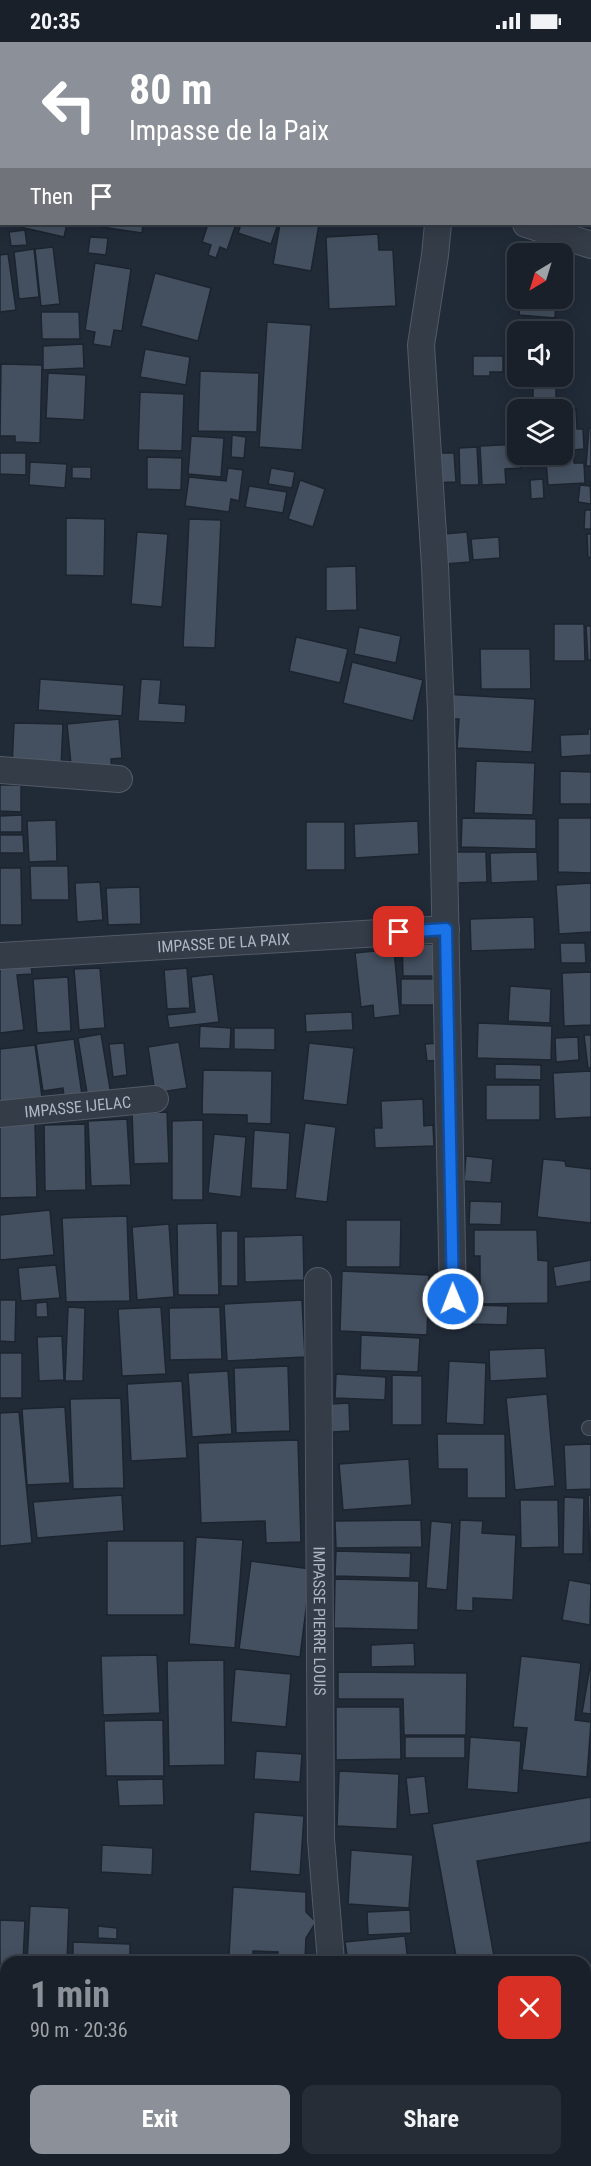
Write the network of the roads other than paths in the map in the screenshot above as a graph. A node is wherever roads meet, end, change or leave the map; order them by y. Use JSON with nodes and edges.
{"nodes":[{"id":1,"x":438,"y":225,"type":"edge"},
{"id":2,"x":529,"y":225,"type":"edge"},
{"id":3,"x":591,"y":245,"type":"edge"},
{"id":4,"x":0,"y":770,"type":"edge"},
{"id":5,"x":119,"y":779,"type":"dead end"},
{"id":6,"x":446,"y":929,"type":"junction"},
{"id":7,"x":0,"y":956,"type":"edge"},
{"id":8,"x":155,"y":1099,"type":"dead end"},
{"id":9,"x":0,"y":1114,"type":"edge"},
{"id":10,"x":318,"y":1281,"type":"dead end"},
{"id":11,"x":453,"y":1299,"type":"dead end"},
{"id":12,"x":330,"y":1956,"type":"edge"}],
"edges":[{"from":1,"to":6,"type":"street"},
{"from":2,"to":3,"type":"street"},
{"from":4,"to":5,"type":"street"},
{"from":6,"to":7,"type":"street","name":"IMPASSE DE LA PAIX"},
{"from":6,"to":11,"type":"street"},
{"from":8,"to":9,"type":"street","name":"IMPASSE IJELAC"},
{"from":10,"to":12,"type":"street","name":"IMPASSE PIERRE LOUIS"}]}
